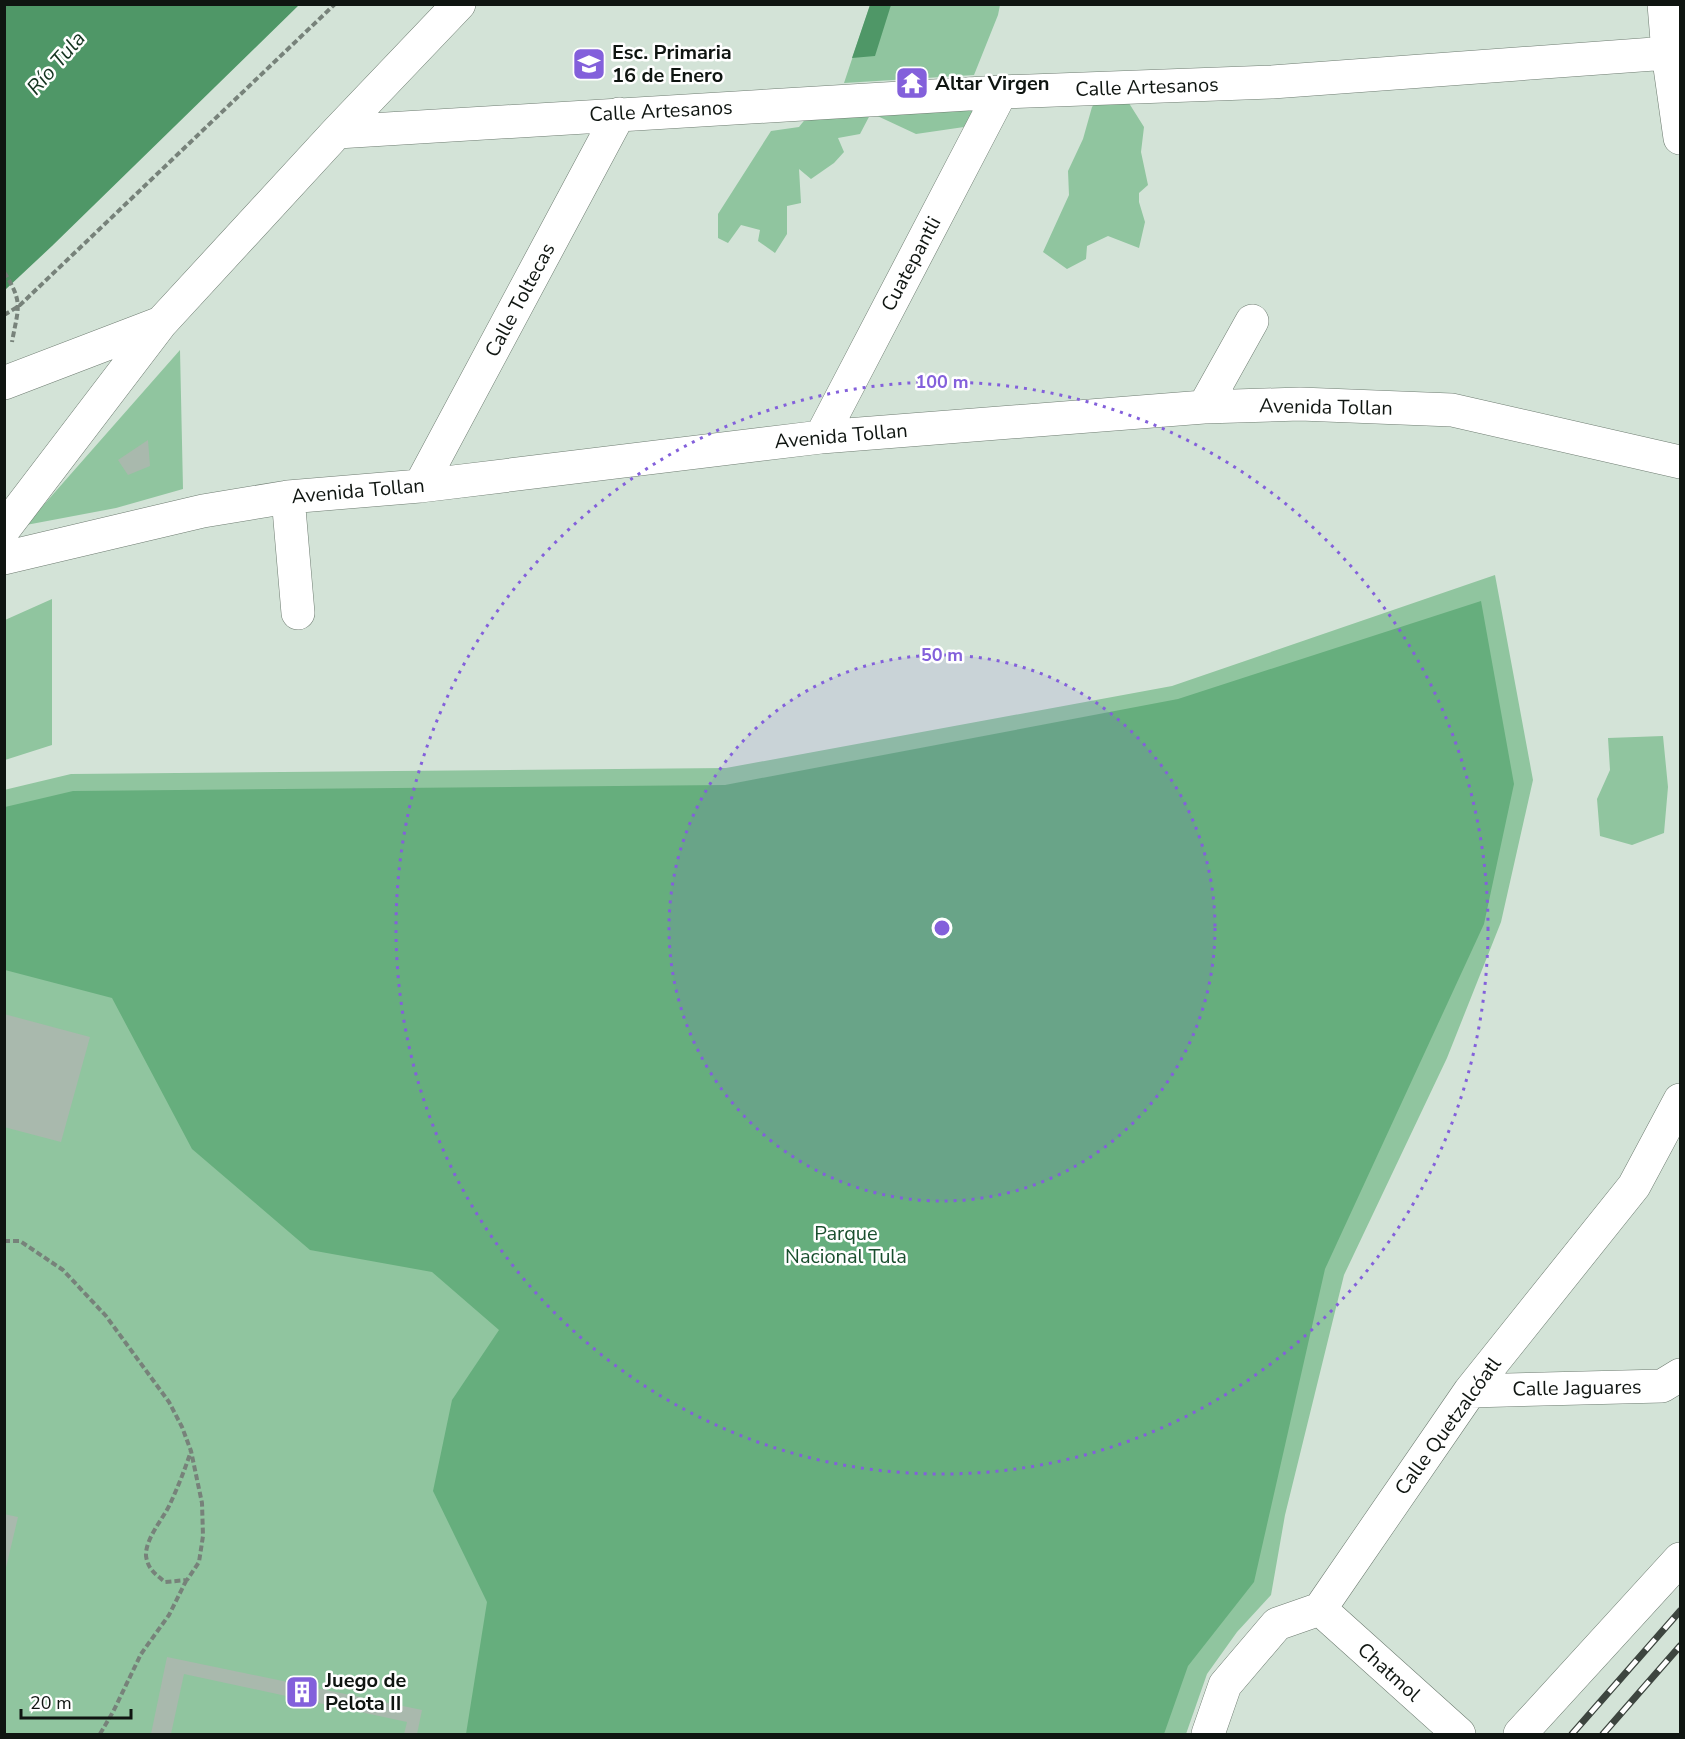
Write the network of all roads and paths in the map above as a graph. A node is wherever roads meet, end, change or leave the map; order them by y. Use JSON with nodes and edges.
{"nodes":[{"id":1,"x":335,"y":4,"type":"edge"},
{"id":2,"x":459,"y":4,"type":"edge"},
{"id":3,"x":1664,"y":4,"type":"edge"},
{"id":4,"x":1668,"y":53,"type":"junction"},
{"id":5,"x":1001,"y":92,"type":"junction"},
{"id":6,"x":619,"y":114,"type":"junction"},
{"id":7,"x":337,"y":132,"type":"junction"},
{"id":8,"x":1680,"y":138,"type":"edge"},
{"id":9,"x":4,"y":272,"type":"edge"},
{"id":10,"x":19,"y":306,"type":"junction"},
{"id":11,"x":4,"y":315,"type":"edge"},
{"id":12,"x":1252,"y":321,"type":"dead end"},
{"id":13,"x":161,"y":324,"type":"junction"},
{"id":14,"x":4,"y":383,"type":"edge"},
{"id":15,"x":1204,"y":407,"type":"junction"},
{"id":16,"x":821,"y":436,"type":"junction"},
{"id":17,"x":1680,"y":462,"type":"edge"},
{"id":18,"x":420,"y":486,"type":"junction"},
{"id":19,"x":288,"y":497,"type":"junction"},
{"id":20,"x":4,"y":529,"type":"edge"},
{"id":21,"x":4,"y":558,"type":"edge"},
{"id":22,"x":298,"y":613,"type":"dead end"},
{"id":23,"x":1680,"y":1100,"type":"edge"},
{"id":24,"x":4,"y":1241,"type":"edge"},
{"id":25,"x":1674,"y":1385,"type":"edge"},
{"id":26,"x":1470,"y":1390,"type":"junction"},
{"id":27,"x":191,"y":1451,"type":"junction"},
{"id":28,"x":1680,"y":1559,"type":"edge"},
{"id":29,"x":187,"y":1580,"type":"junction"},
{"id":30,"x":1320,"y":1609,"type":"junction"},
{"id":31,"x":100,"y":1734,"type":"edge"},
{"id":32,"x":1208,"y":1734,"type":"edge"},
{"id":33,"x":1459,"y":1734,"type":"edge"},
{"id":34,"x":1520,"y":1734,"type":"edge"}],
"edges":[{"from":1,"to":10,"type":"path"},
{"from":2,"to":7,"type":"street"},
{"from":3,"to":4,"type":"street"},
{"from":4,"to":5,"type":"street","name":"Calle Artesanos"},
{"from":4,"to":8,"type":"street"},
{"from":5,"to":6,"type":"street","name":"Calle Artesanos"},
{"from":5,"to":16,"type":"street","name":"Cuatepantli"},
{"from":6,"to":7,"type":"street","name":"Calle Artesanos"},
{"from":6,"to":18,"type":"street","name":"Calle Toltecas"},
{"from":7,"to":13,"type":"street"},
{"from":9,"to":10,"type":"path"},
{"from":10,"to":11,"type":"path"},
{"from":12,"to":15,"type":"street"},
{"from":13,"to":14,"type":"street"},
{"from":13,"to":20,"type":"street"},
{"from":15,"to":16,"type":"street","name":"Avenida Tollan"},
{"from":15,"to":17,"type":"street","name":"Avenida Tollan"},
{"from":16,"to":18,"type":"street","name":"Avenida Tollan"},
{"from":18,"to":19,"type":"street","name":"Avenida Tollan"},
{"from":19,"to":21,"type":"street","name":"Avenida Tollan"},
{"from":19,"to":22,"type":"street"},
{"from":23,"to":26,"type":"street","name":"Calle Quetzalcóatl"},
{"from":24,"to":27,"type":"path"},
{"from":25,"to":26,"type":"street","name":"Calle Jaguares"},
{"from":26,"to":30,"type":"street","name":"Calle Quetzalcóatl"},
{"from":27,"to":29,"type":"path"},
{"from":27,"to":29,"type":"path"},
{"from":28,"to":34,"type":"street"},
{"from":29,"to":31,"type":"path"},
{"from":30,"to":32,"type":"street"},
{"from":30,"to":33,"type":"street","name":"Chatmol"}]}
